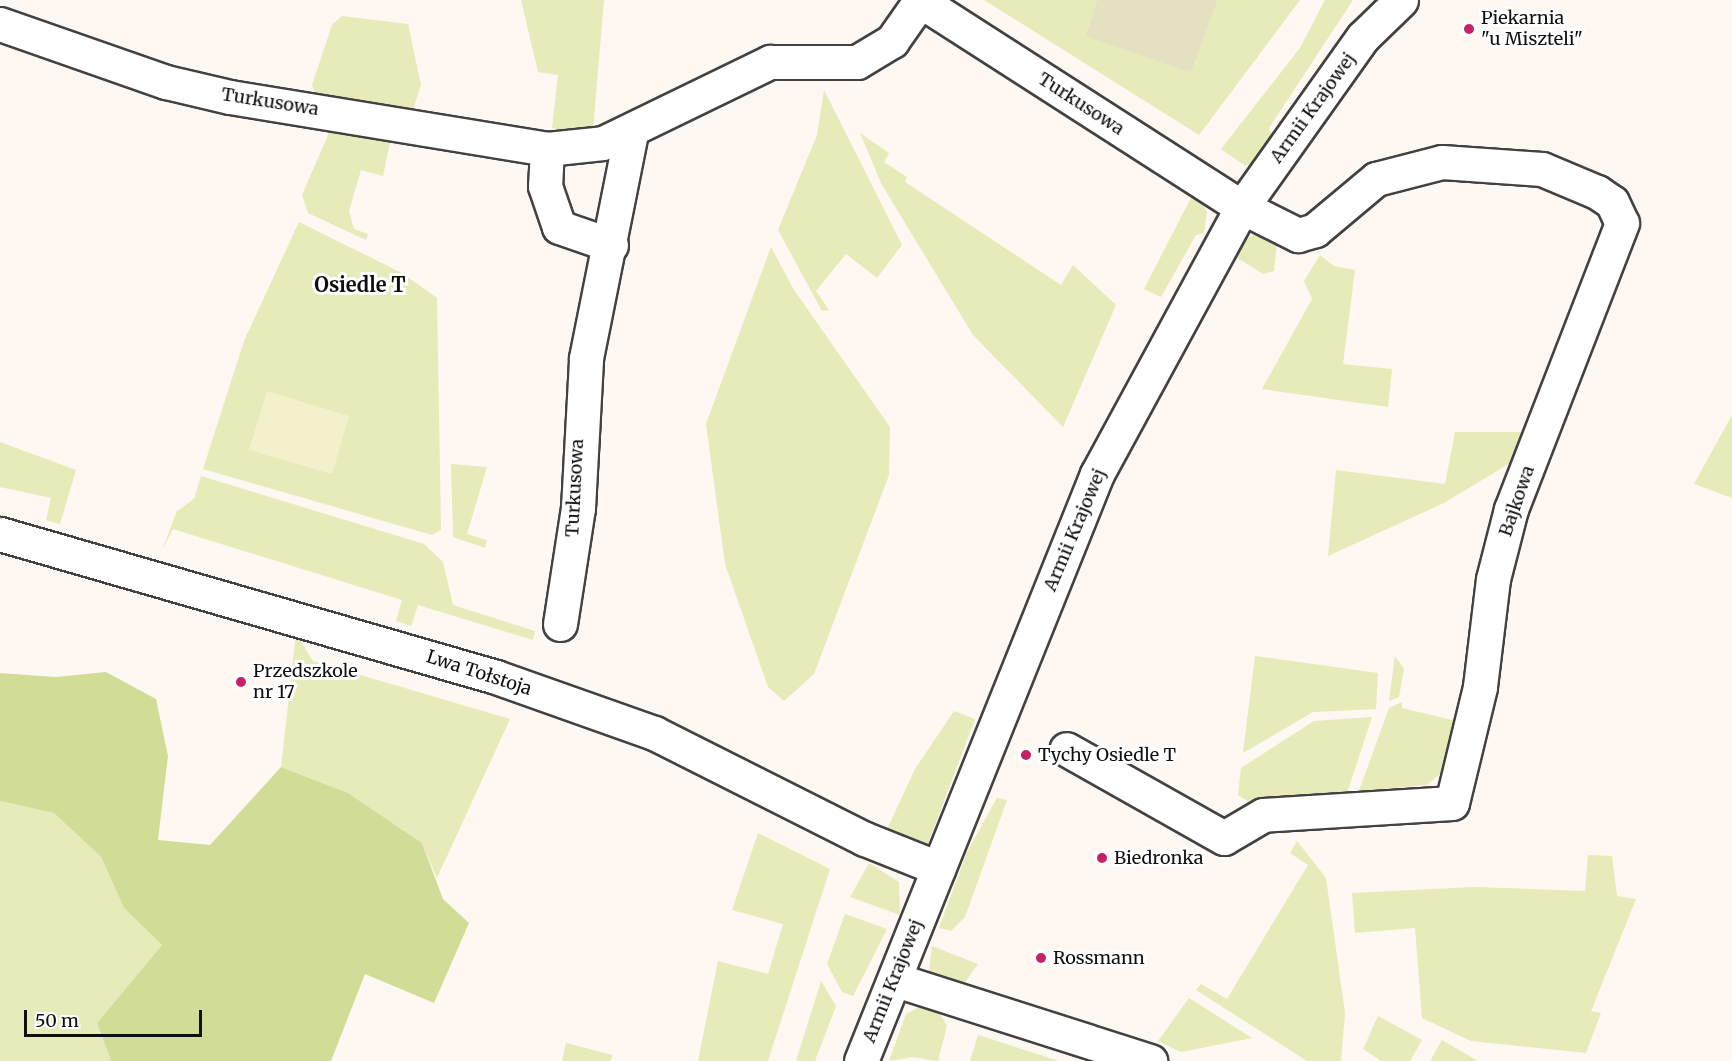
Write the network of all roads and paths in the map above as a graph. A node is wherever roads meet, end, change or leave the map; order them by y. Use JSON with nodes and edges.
{"nodes":[{"id":1,"x":919,"y":0,"type":"edge"},
{"id":2,"x":1379,"y":0,"type":"edge"},
{"id":3,"x":1401,"y":0,"type":"edge"},
{"id":4,"x":0,"y":24,"type":"edge"},
{"id":5,"x":1363,"y":37,"type":"junction"},
{"id":6,"x":631,"y":132,"type":"junction"},
{"id":7,"x":547,"y":148,"type":"junction"},
{"id":8,"x":1242,"y":207,"type":"junction"},
{"id":9,"x":611,"y":245,"type":"junction"},
{"id":10,"x":0,"y":534,"type":"edge"},
{"id":11,"x":560,"y":624,"type":"dead end"},
{"id":12,"x":1066,"y":749,"type":"dead end"},
{"id":13,"x":938,"y":868,"type":"junction"},
{"id":14,"x":896,"y":980,"type":"junction"},
{"id":15,"x":861,"y":1061,"type":"edge"},
{"id":16,"x":1150,"y":1061,"type":"edge"}],
"edges":[{"from":1,"to":6,"type":"street","name":"Turkusowa"},
{"from":1,"to":8,"type":"street","name":"Turkusowa"},
{"from":2,"to":5,"type":"street","name":"Armii Krajowej"},
{"from":3,"to":5,"type":"street","name":"Armii Krajowej"},
{"from":4,"to":7,"type":"street","name":"Turkusowa"},
{"from":5,"to":8,"type":"street","name":"Armii Krajowej"},
{"from":6,"to":7,"type":"street","name":"Turkusowa"},
{"from":6,"to":9,"type":"street","name":"Turkusowa"},
{"from":7,"to":9,"type":"street"},
{"from":8,"to":12,"type":"street","name":"Bajkowa"},
{"from":8,"to":13,"type":"street","name":"Armii Krajowej"},
{"from":9,"to":11,"type":"street","name":"Turkusowa"},
{"from":10,"to":13,"type":"street","name":"Lwa Tołstoja"},
{"from":13,"to":14,"type":"street","name":"Armii Krajowej"},
{"from":14,"to":15,"type":"street","name":"Armii Krajowej"},
{"from":14,"to":16,"type":"street"}]}
